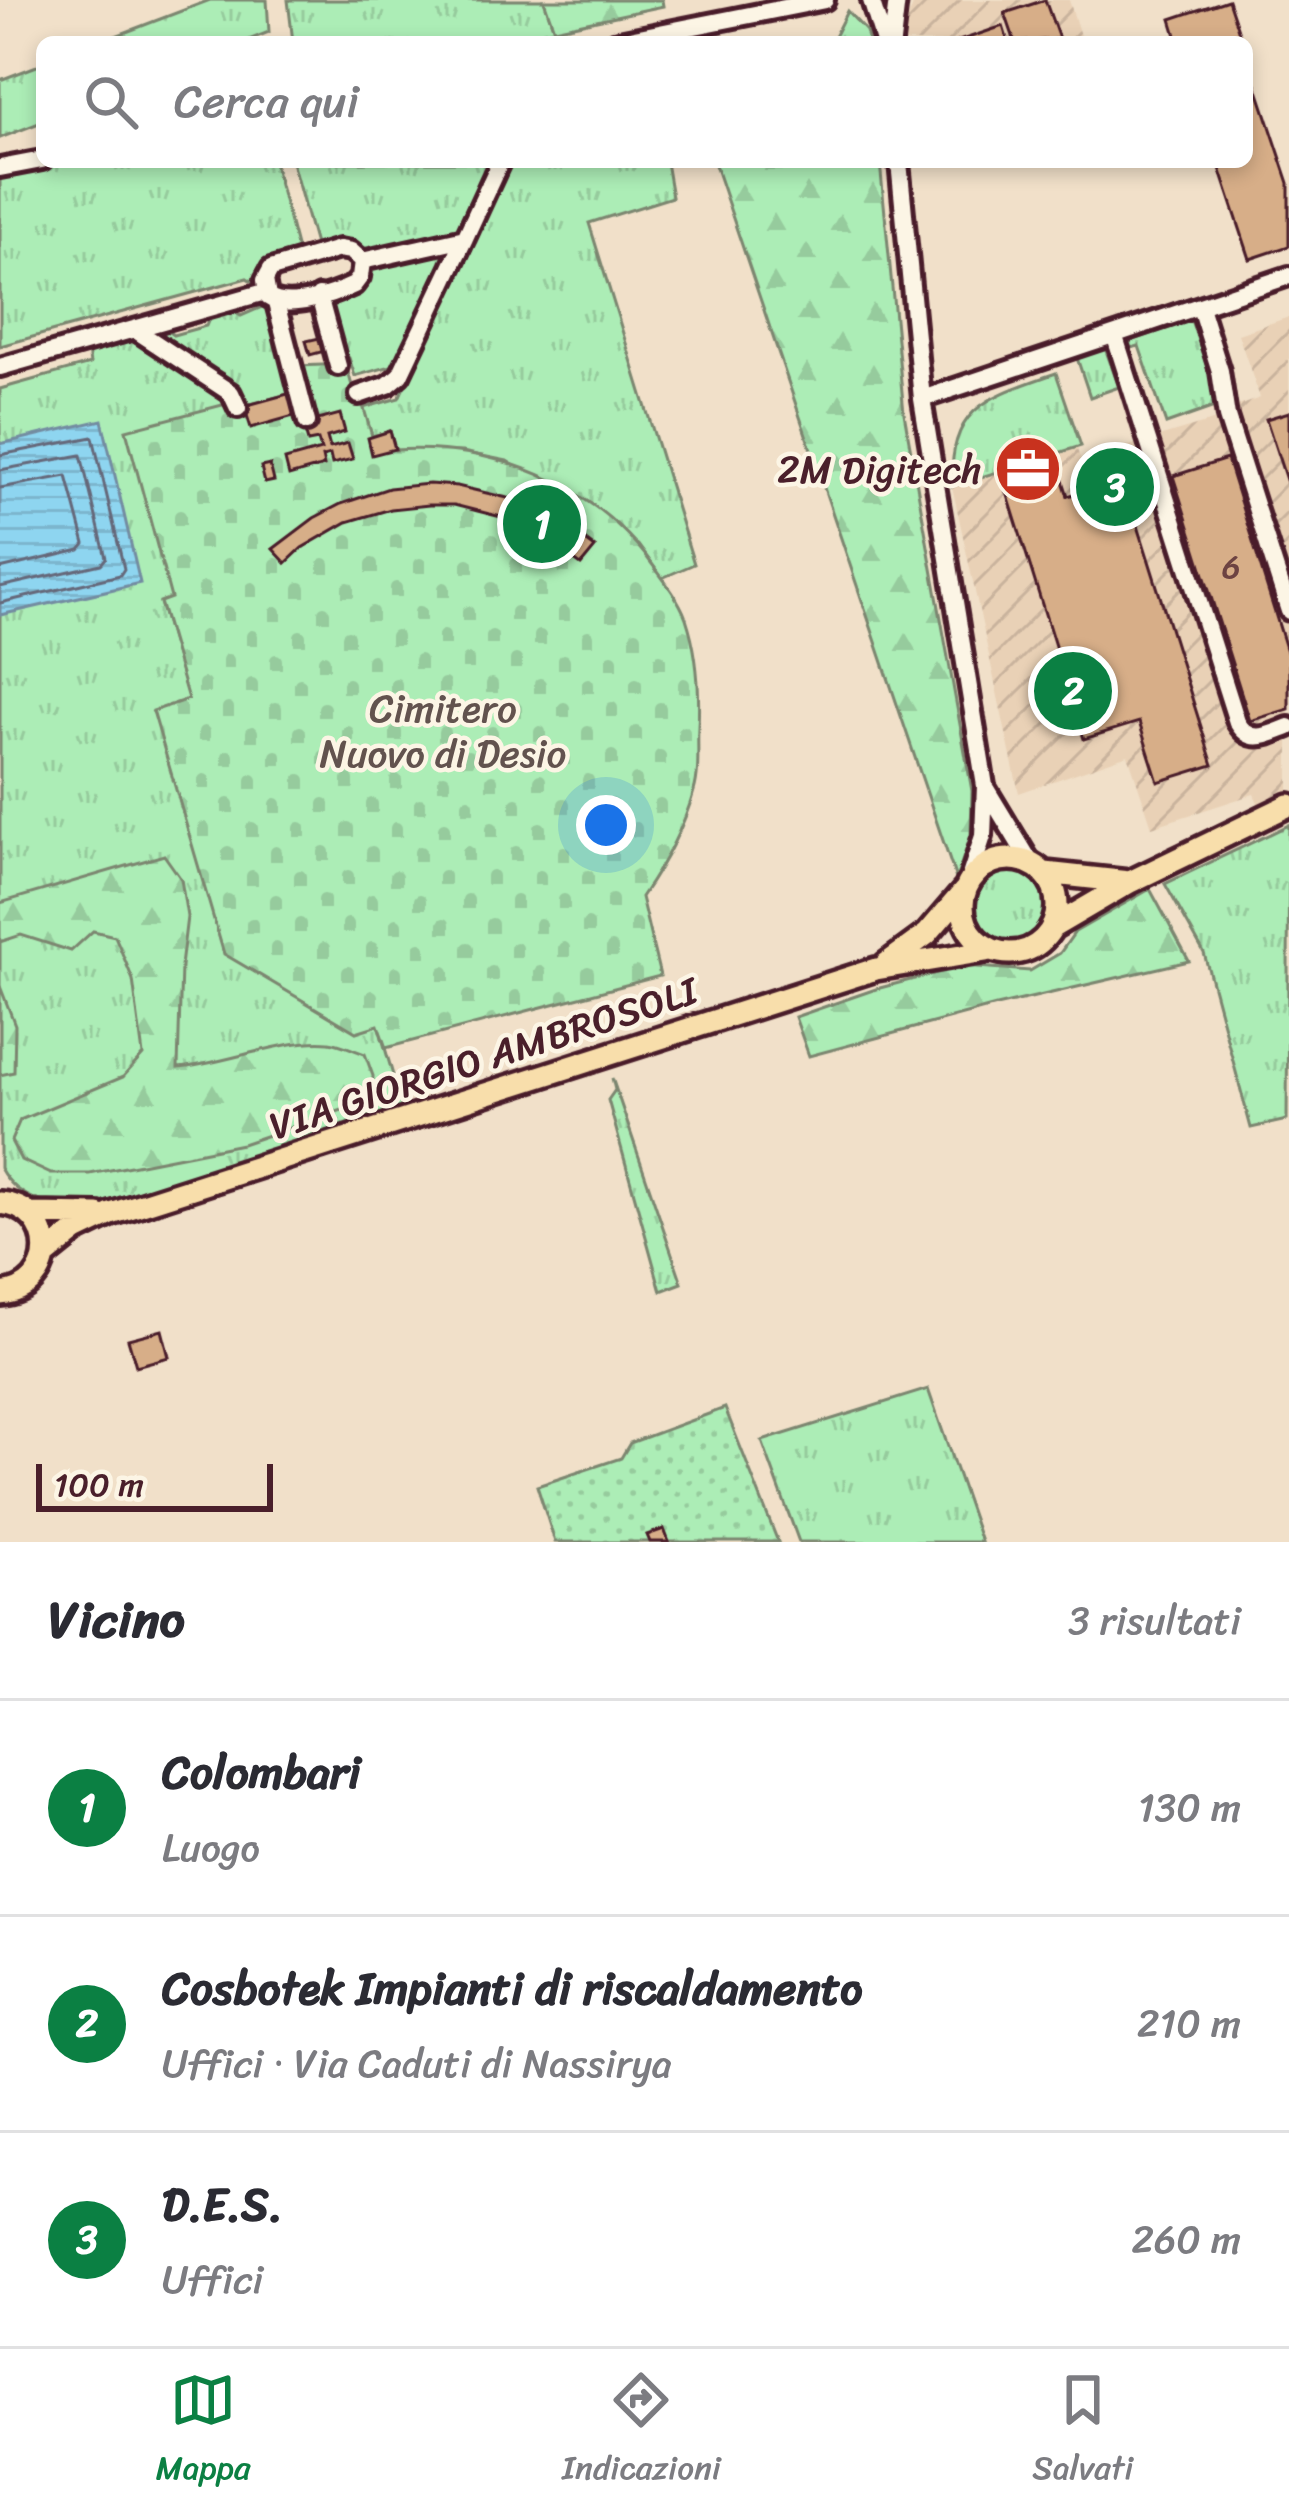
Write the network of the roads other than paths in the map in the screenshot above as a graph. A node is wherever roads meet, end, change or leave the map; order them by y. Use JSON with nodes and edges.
{"nodes":[{"id":1,"x":871,"y":0,"type":"edge"},
{"id":2,"x":897,"y":0,"type":"edge"},
{"id":3,"x":813,"y":1,"type":"edge"},
{"id":4,"x":643,"y":36,"type":"edge"},
{"id":5,"x":886,"y":36,"type":"edge"},
{"id":6,"x":889,"y":36,"type":"edge"},
{"id":7,"x":36,"y":161,"type":"edge"},
{"id":8,"x":0,"y":168,"type":"edge"},
{"id":9,"x":497,"y":168,"type":"edge"},
{"id":10,"x":900,"y":168,"type":"edge"},
{"id":11,"x":465,"y":238,"type":"junction"},
{"id":12,"x":362,"y":262,"type":"junction"},
{"id":13,"x":1289,"y":276,"type":"edge"},
{"id":14,"x":319,"y":296,"type":"junction"},
{"id":15,"x":271,"y":297,"type":"junction"},
{"id":16,"x":1200,"y":307,"type":"junction"},
{"id":17,"x":134,"y":329,"type":"junction"},
{"id":18,"x":1115,"y":337,"type":"junction"},
{"id":19,"x":338,"y":366,"type":"dead end"},
{"id":20,"x":0,"y":367,"type":"edge"},
{"id":21,"x":359,"y":395,"type":"dead end"},
{"id":22,"x":922,"y":399,"type":"junction"},
{"id":23,"x":238,"y":408,"type":"dead end"},
{"id":24,"x":307,"y":422,"type":"dead end"},
{"id":25,"x":1289,"y":611,"type":"edge"},
{"id":26,"x":1289,"y":727,"type":"edge"},
{"id":27,"x":985,"y":786,"type":"junction"},
{"id":28,"x":1289,"y":805,"type":"edge"},
{"id":29,"x":1038,"y":868,"type":"junction"},
{"id":30,"x":1130,"y":882,"type":"junction"},
{"id":31,"x":966,"y":887,"type":"junction"},
{"id":32,"x":1052,"y":927,"type":"junction"},
{"id":33,"x":992,"y":950,"type":"junction"},
{"id":34,"x":876,"y":969,"type":"junction"},
{"id":35,"x":2,"y":1198,"type":"edge"},
{"id":36,"x":31,"y":1214,"type":"junction"},
{"id":37,"x":111,"y":1214,"type":"junction"},
{"id":38,"x":46,"y":1255,"type":"junction"},
{"id":39,"x":0,"y":1294,"type":"edge"}],
"edges":[{"from":1,"to":5,"type":"street"},
{"from":2,"to":6,"type":"street"},
{"from":3,"to":4,"type":"street"},
{"from":7,"to":8,"type":"street"},
{"from":9,"to":11,"type":"street"},
{"from":10,"to":22,"type":"street"},
{"from":11,"to":12,"type":"street"},
{"from":11,"to":21,"type":"street"},
{"from":12,"to":14,"type":"street"},
{"from":12,"to":15,"type":"street"},
{"from":13,"to":16,"type":"street"},
{"from":14,"to":15,"type":"street"},
{"from":14,"to":19,"type":"street"},
{"from":15,"to":17,"type":"street"},
{"from":15,"to":24,"type":"street"},
{"from":16,"to":18,"type":"street"},
{"from":16,"to":25,"type":"street"},
{"from":17,"to":20,"type":"street"},
{"from":17,"to":23,"type":"street"},
{"from":18,"to":22,"type":"street"},
{"from":18,"to":26,"type":"street"},
{"from":22,"to":27,"type":"street"},
{"from":27,"to":29,"type":"street"},
{"from":27,"to":31,"type":"street"},
{"from":28,"to":30,"type":"main road"},
{"from":29,"to":30,"type":"main road"},
{"from":29,"to":31,"type":"main road"},
{"from":29,"to":32,"type":"main road"},
{"from":30,"to":32,"type":"main road"},
{"from":31,"to":33,"type":"main road"},
{"from":31,"to":34,"type":"main road","name":"VIA GIORGIO AMBROSOLI"},
{"from":32,"to":33,"type":"main road"},
{"from":33,"to":34,"type":"main road","name":"VIA GIORGIO AMBROSOLI"},
{"from":34,"to":37,"type":"main road","name":"VIA GIORGIO AMBROSOLI"},
{"from":35,"to":36,"type":"main road"},
{"from":36,"to":37,"type":"main road","name":"VIA GIORGIO AMBROSOLI"},
{"from":36,"to":38,"type":"main road"},
{"from":37,"to":38,"type":"main road","name":"VIA GIORGIO AMBROSOLI"},
{"from":38,"to":39,"type":"main road","name":"VIA GIORGIO AMBROSOLI"}]}
